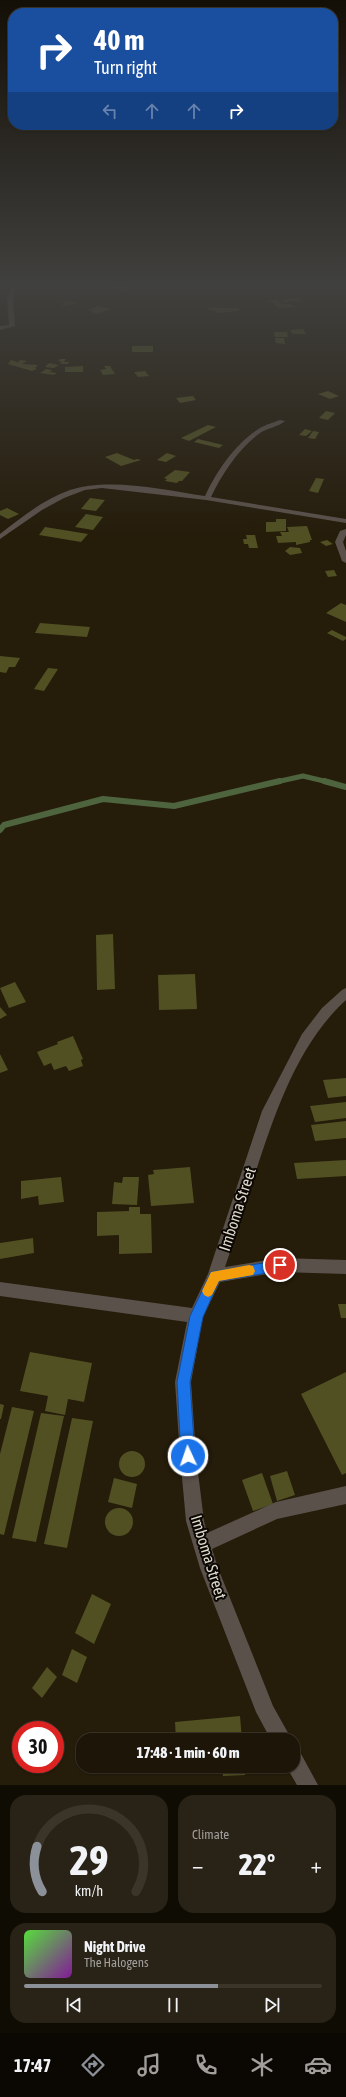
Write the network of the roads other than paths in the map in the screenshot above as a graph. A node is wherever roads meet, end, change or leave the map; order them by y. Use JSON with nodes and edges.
{"nodes":[{"id":1,"x":282,"y":421,"type":"dead end"},
{"id":2,"x":207,"y":498,"type":"junction"},
{"id":3,"x":346,"y":521,"type":"edge"},
{"id":4,"x":346,"y":531,"type":"edge"},
{"id":5,"x":0,"y":537,"type":"edge"},
{"id":6,"x":346,"y":561,"type":"edge"},
{"id":7,"x":346,"y":993,"type":"edge"},
{"id":8,"x":346,"y":1267,"type":"edge"},
{"id":9,"x":215,"y":1276,"type":"junction"},
{"id":10,"x":0,"y":1289,"type":"edge"},
{"id":11,"x":196,"y":1316,"type":"junction"},
{"id":12,"x":346,"y":1495,"type":"edge"},
{"id":13,"x":202,"y":1544,"type":"junction"},
{"id":14,"x":278,"y":1733,"type":"edge"},
{"id":15,"x":300,"y":1771,"type":"edge"},
{"id":16,"x":308,"y":1785,"type":"edge"}],
"edges":[{"from":1,"to":2,"type":"street"},
{"from":2,"to":3,"type":"street"},
{"from":2,"to":5,"type":"street"},
{"from":4,"to":6,"type":"street"},
{"from":7,"to":9,"type":"street","name":"Imboma Street"},
{"from":8,"to":9,"type":"street"},
{"from":9,"to":11,"type":"street","name":"Imboma Street"},
{"from":10,"to":11,"type":"street"},
{"from":11,"to":13,"type":"street","name":"Imboma Street"},
{"from":12,"to":13,"type":"street"},
{"from":13,"to":14,"type":"street","name":"Imboma Street"},
{"from":15,"to":16,"type":"street"}]}
